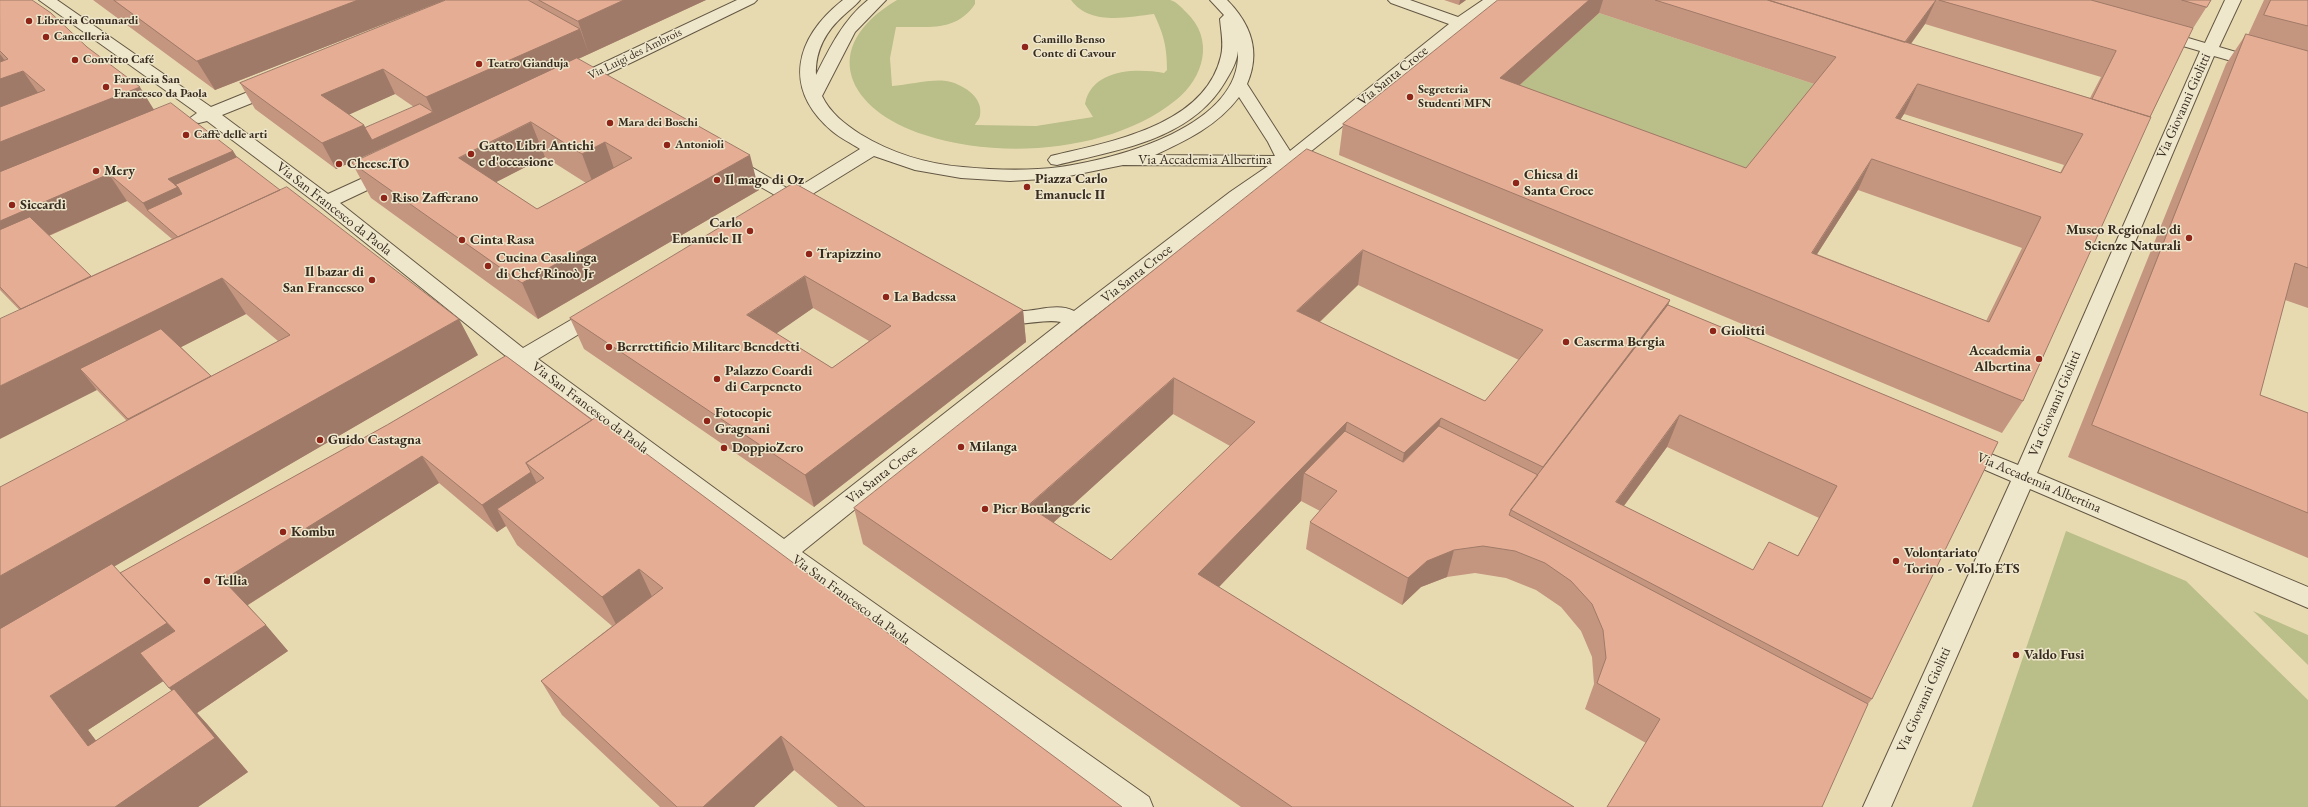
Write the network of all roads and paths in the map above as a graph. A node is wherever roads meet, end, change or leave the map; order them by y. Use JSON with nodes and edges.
{"nodes":[{"id":1,"x":47,"y":0,"type":"edge"},
{"id":2,"x":749,"y":0,"type":"edge"},
{"id":3,"x":829,"y":0,"type":"edge"},
{"id":4,"x":852,"y":0,"type":"edge"},
{"id":5,"x":878,"y":0,"type":"edge"},
{"id":6,"x":1396,"y":0,"type":"edge"},
{"id":7,"x":1492,"y":0,"type":"edge"},
{"id":8,"x":2233,"y":0,"type":"edge"},
{"id":9,"x":1222,"y":3,"type":"edge"},
{"id":10,"x":826,"y":22,"type":"junction"},
{"id":11,"x":1460,"y":23,"type":"junction"},
{"id":12,"x":2141,"y":29,"type":"edge"},
{"id":13,"x":2209,"y":50,"type":"junction"},
{"id":14,"x":2308,"y":78,"type":"edge"},
{"id":15,"x":582,"y":80,"type":"junction"},
{"id":16,"x":288,"y":82,"type":"edge"},
{"id":17,"x":1239,"y":85,"type":"junction"},
{"id":18,"x":603,"y":91,"type":"edge"},
{"id":19,"x":558,"y":93,"type":"edge"},
{"id":20,"x":813,"y":97,"type":"junction"},
{"id":21,"x":209,"y":114,"type":"junction"},
{"id":22,"x":188,"y":123,"type":"edge"},
{"id":23,"x":872,"y":149,"type":"junction"},
{"id":24,"x":715,"y":154,"type":"edge"},
{"id":25,"x":1125,"y":160,"type":"junction"},
{"id":26,"x":1286,"y":161,"type":"junction"},
{"id":27,"x":409,"y":164,"type":"edge"},
{"id":28,"x":1004,"y":175,"type":"junction"},
{"id":29,"x":1335,"y":182,"type":"edge"},
{"id":30,"x":793,"y":199,"type":"junction"},
{"id":31,"x":327,"y":202,"type":"junction"},
{"id":32,"x":817,"y":212,"type":"edge"},
{"id":33,"x":765,"y":215,"type":"edge"},
{"id":34,"x":979,"y":299,"type":"edge"},
{"id":35,"x":616,"y":303,"type":"edge"},
{"id":36,"x":1075,"y":321,"type":"junction"},
{"id":37,"x":522,"y":358,"type":"junction"},
{"id":38,"x":494,"y":375,"type":"edge"},
{"id":39,"x":1941,"y":441,"type":"edge"},
{"id":40,"x":2024,"y":477,"type":"junction"},
{"id":41,"x":784,"y":552,"type":"junction"},
{"id":42,"x":2308,"y":598,"type":"edge"},
{"id":43,"x":1139,"y":807,"type":"edge"},
{"id":44,"x":1877,"y":807,"type":"edge"}],
"edges":[{"from":1,"to":21,"type":"street","name":"Via San Francesco da Paola"},
{"from":2,"to":15,"type":"street","name":"Via Luigi des Ambrois"},
{"from":3,"to":10,"type":"street"},
{"from":4,"to":10,"type":"street"},
{"from":5,"to":20,"type":"street"},
{"from":6,"to":11,"type":"street"},
{"from":7,"to":11,"type":"street","name":"Via Santa Croce"},
{"from":8,"to":13,"type":"street","name":"Via Giovanni Giolitti"},
{"from":9,"to":17,"type":"street"},
{"from":9,"to":28,"type":"street"},
{"from":10,"to":20,"type":"street"},
{"from":11,"to":26,"type":"street","name":"Via Santa Croce"},
{"from":12,"to":13,"type":"street"},
{"from":13,"to":14,"type":"street"},
{"from":13,"to":40,"type":"street","name":"Via Giovanni Giolitti"},
{"from":15,"to":18,"type":"street"},
{"from":15,"to":19,"type":"street","name":"Via Luigi des Ambrois"},
{"from":16,"to":21,"type":"street"},
{"from":17,"to":25,"type":"street"},
{"from":17,"to":26,"type":"street","name":"Via Accademia Albertina"},
{"from":20,"to":23,"type":"street"},
{"from":21,"to":22,"type":"street"},
{"from":21,"to":31,"type":"street","name":"Via San Francesco da Paola"},
{"from":23,"to":28,"type":"street"},
{"from":23,"to":30,"type":"street"},
{"from":24,"to":30,"type":"street"},
{"from":25,"to":26,"type":"street","name":"Via Accademia Albertina"},
{"from":25,"to":28,"type":"street"},
{"from":26,"to":29,"type":"street","name":"Via Accademia Albertina"},
{"from":26,"to":36,"type":"street","name":"Via Santa Croce"},
{"from":27,"to":31,"type":"street"},
{"from":30,"to":32,"type":"street"},
{"from":30,"to":33,"type":"street"},
{"from":31,"to":37,"type":"street","name":"Via San Francesco da Paola"},
{"from":34,"to":36,"type":"street"},
{"from":35,"to":37,"type":"street"},
{"from":36,"to":41,"type":"street","name":"Via Santa Croce"},
{"from":37,"to":38,"type":"street"},
{"from":37,"to":41,"type":"street","name":"Via San Francesco da Paola"},
{"from":39,"to":40,"type":"street","name":"Via Accademia Albertina"},
{"from":40,"to":42,"type":"street","name":"Via Accademia Albertina"},
{"from":40,"to":44,"type":"street","name":"Via Giovanni Giolitti"},
{"from":41,"to":43,"type":"street","name":"Via San Francesco da Paola"}]}
